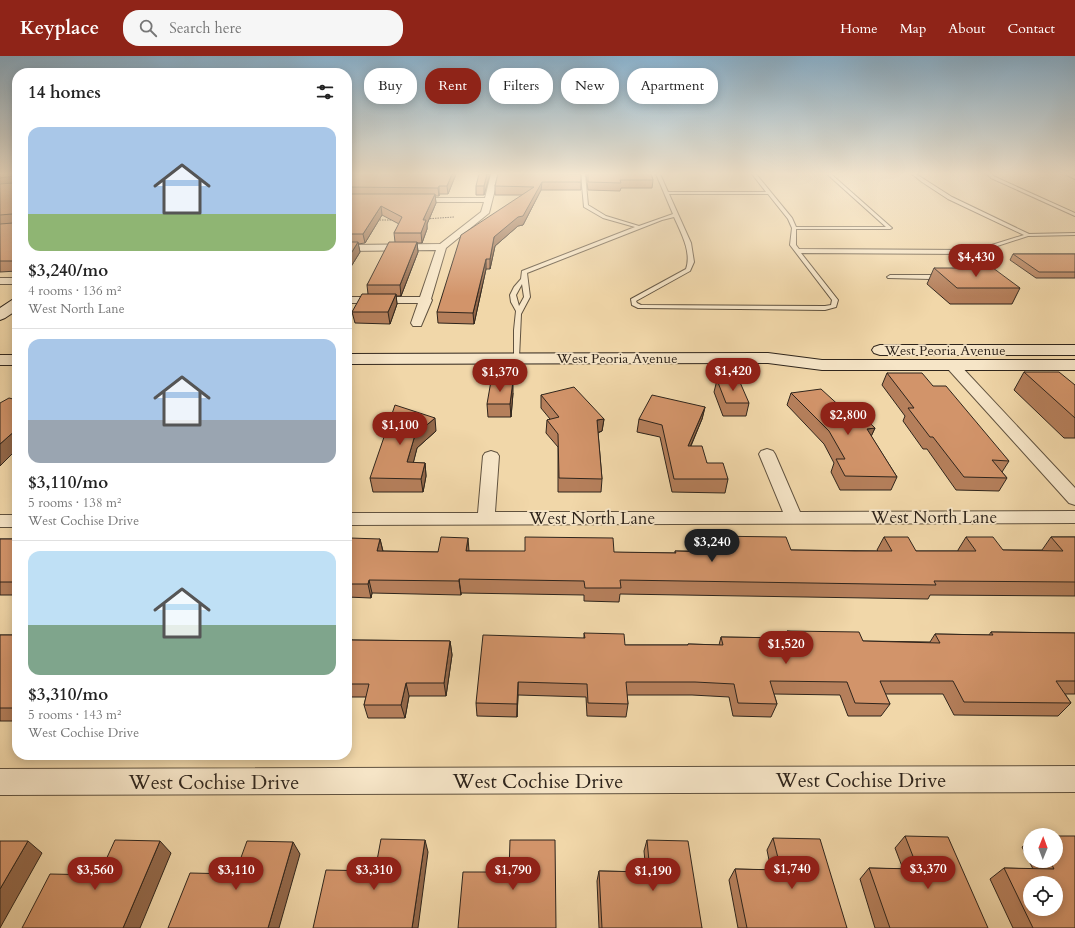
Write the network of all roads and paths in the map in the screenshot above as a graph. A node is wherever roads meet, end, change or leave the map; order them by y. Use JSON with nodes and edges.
{"nodes":[{"id":1,"x":483,"y":215,"type":"edge"},
{"id":2,"x":599,"y":215,"type":"edge"},
{"id":3,"x":676,"y":215,"type":"joint"},
{"id":4,"x":787,"y":215,"type":"edge"},
{"id":5,"x":875,"y":215,"type":"edge"},
{"id":6,"x":985,"y":215,"type":"edge"},
{"id":7,"x":480,"y":218,"type":"junction"},
{"id":8,"x":423,"y":219,"type":"edge"},
{"id":9,"x":372,"y":220,"type":"edge"},
{"id":10,"x":394,"y":220,"type":"edge"},
{"id":11,"x":639,"y":227,"type":"junction"},
{"id":12,"x":794,"y":228,"type":"junction"},
{"id":13,"x":1075,"y":234,"type":"edge"},
{"id":14,"x":1028,"y":235,"type":"junction"},
{"id":15,"x":352,"y":248,"type":"edge"},
{"id":16,"x":442,"y":248,"type":"junction"},
{"id":17,"x":798,"y":252,"type":"junction"},
{"id":18,"x":890,"y":277,"type":"dead end"},
{"id":19,"x":931,"y":277,"type":"dead end"},
{"id":20,"x":523,"y":280,"type":"junction"},
{"id":21,"x":0,"y":281,"type":"edge"},
{"id":22,"x":12,"y":281,"type":"edge"},
{"id":23,"x":352,"y":300,"type":"edge"},
{"id":24,"x":426,"y":300,"type":"junction"},
{"id":25,"x":12,"y":307,"type":"edge"},
{"id":26,"x":519,"y":311,"type":"junction"},
{"id":27,"x":0,"y":315,"type":"edge"},
{"id":28,"x":417,"y":323,"type":"dead end"},
{"id":29,"x":1075,"y":350,"type":"edge"},
{"id":30,"x":1075,"y":356,"type":"edge"},
{"id":31,"x":516,"y":358,"type":"junction"},
{"id":32,"x":768,"y":358,"type":"junction"},
{"id":33,"x":352,"y":359,"type":"edge"},
{"id":34,"x":0,"y":360,"type":"edge"},
{"id":35,"x":12,"y":360,"type":"edge"},
{"id":36,"x":953,"y":366,"type":"junction"},
{"id":37,"x":1075,"y":366,"type":"edge"},
{"id":38,"x":766,"y":454,"type":"dead end"},
{"id":39,"x":491,"y":456,"type":"dead end"},
{"id":40,"x":1075,"y":499,"type":"edge"},
{"id":41,"x":1075,"y":517,"type":"edge"},
{"id":42,"x":794,"y":518,"type":"junction"},
{"id":43,"x":352,"y":519,"type":"edge"},
{"id":44,"x":486,"y":519,"type":"junction"},
{"id":45,"x":1075,"y":779,"type":"edge"},
{"id":46,"x":0,"y":782,"type":"edge"}],
"edges":[{"from":1,"to":7,"type":"street"},
{"from":2,"to":11,"type":"lane"},
{"from":3,"to":11,"type":"lane"},
{"from":3,"to":17,"type":"lane"},
{"from":4,"to":12,"type":"lane"},
{"from":5,"to":12,"type":"lane"},
{"from":6,"to":14,"type":"lane"},
{"from":7,"to":8,"type":"path"},
{"from":7,"to":16,"type":"street"},
{"from":9,"to":10,"type":"path"},
{"from":11,"to":20,"type":"lane"},
{"from":12,"to":17,"type":"lane"},
{"from":13,"to":14,"type":"lane"},
{"from":14,"to":17,"type":"lane"},
{"from":15,"to":16,"type":"street"},
{"from":16,"to":24,"type":"street"},
{"from":18,"to":19,"type":"lane"},
{"from":20,"to":26,"type":"lane"},
{"from":20,"to":26,"type":"lane"},
{"from":21,"to":22,"type":"street"},
{"from":23,"to":24,"type":"street"},
{"from":24,"to":28,"type":"street"},
{"from":25,"to":27,"type":"main road"},
{"from":26,"to":31,"type":"lane"},
{"from":29,"to":32,"type":"main road","name":"West Peoria Avenue"},
{"from":30,"to":36,"type":"main road"},
{"from":31,"to":32,"type":"main road","name":"West Peoria Avenue"},
{"from":31,"to":33,"type":"main road","name":"West Peoria Avenue"},
{"from":32,"to":36,"type":"main road","name":"West Peoria Avenue"},
{"from":34,"to":35,"type":"main road"},
{"from":36,"to":37,"type":"main road","name":"West Peoria Avenue"},
{"from":36,"to":40,"type":"street"},
{"from":38,"to":42,"type":"street"},
{"from":39,"to":44,"type":"street"},
{"from":41,"to":42,"type":"street","name":"West North Lane"},
{"from":42,"to":44,"type":"street","name":"West North Lane"},
{"from":43,"to":44,"type":"street","name":"West North Lane"},
{"from":45,"to":46,"type":"street","name":"West Cochise Drive"}]}
